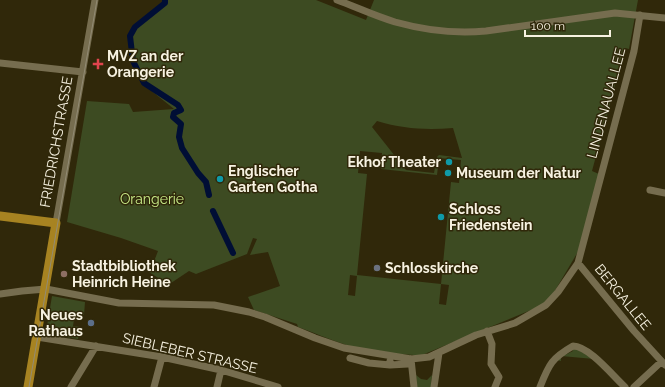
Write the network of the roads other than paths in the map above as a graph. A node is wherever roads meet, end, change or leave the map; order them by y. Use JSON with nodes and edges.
{"nodes":[{"id":1,"x":96,"y":0,"type":"edge"},
{"id":2,"x":337,"y":0,"type":"edge"},
{"id":3,"x":640,"y":15,"type":"junction"},
{"id":4,"x":665,"y":18,"type":"edge"},
{"id":5,"x":0,"y":62,"type":"edge"},
{"id":6,"x":83,"y":72,"type":"junction"},
{"id":7,"x":650,"y":190,"type":"dead end"},
{"id":8,"x":665,"y":193,"type":"edge"},
{"id":9,"x":0,"y":216,"type":"edge"},
{"id":10,"x":56,"y":223,"type":"junction"},
{"id":11,"x":578,"y":263,"type":"junction"},
{"id":12,"x":45,"y":290,"type":"junction"},
{"id":13,"x":0,"y":294,"type":"edge"},
{"id":14,"x":487,"y":331,"type":"junction"},
{"id":15,"x":37,"y":337,"type":"junction"},
{"id":16,"x":96,"y":346,"type":"junction"},
{"id":17,"x":439,"y":353,"type":"junction"},
{"id":18,"x":391,"y":356,"type":"junction"},
{"id":19,"x":162,"y":357,"type":"junction"},
{"id":20,"x":350,"y":358,"type":"dead end"},
{"id":21,"x":412,"y":363,"type":"junction"},
{"id":22,"x":663,"y":363,"type":"edge"},
{"id":23,"x":390,"y":365,"type":"junction"},
{"id":24,"x":221,"y":370,"type":"junction"},
{"id":25,"x":28,"y":387,"type":"edge"},
{"id":26,"x":71,"y":387,"type":"edge"},
{"id":27,"x":154,"y":387,"type":"edge"},
{"id":28,"x":217,"y":387,"type":"edge"},
{"id":29,"x":278,"y":387,"type":"edge"},
{"id":30,"x":414,"y":387,"type":"edge"},
{"id":31,"x":434,"y":387,"type":"edge"},
{"id":32,"x":495,"y":387,"type":"edge"},
{"id":33,"x":540,"y":387,"type":"edge"},
{"id":34,"x":625,"y":387,"type":"edge"},
{"id":35,"x":634,"y":387,"type":"edge"}],
"edges":[{"from":1,"to":6,"type":"street","name":"FRIEDRICHSTRASSE"},
{"from":2,"to":3,"type":"street"},
{"from":3,"to":4,"type":"street"},
{"from":3,"to":11,"type":"street","name":"LINDENAUALLEE"},
{"from":5,"to":6,"type":"street"},
{"from":6,"to":10,"type":"street","name":"FRIEDRICHSTRASSE"},
{"from":7,"to":8,"type":"street"},
{"from":9,"to":10,"type":"main road"},
{"from":10,"to":12,"type":"main road","name":"FRIEDRICHSTRASSE"},
{"from":11,"to":14,"type":"street","name":"LINDENAUALLEE"},
{"from":11,"to":22,"type":"street","name":"BERGALLEE"},
{"from":12,"to":13,"type":"street"},
{"from":12,"to":15,"type":"main road","name":"FRIEDRICHSTRASSE"},
{"from":12,"to":18,"type":"street"},
{"from":14,"to":17,"type":"street","name":"LINDENAUALLEE"},
{"from":14,"to":32,"type":"street"},
{"from":15,"to":16,"type":"street","name":"SIEBLEBER STRASSE"},
{"from":15,"to":25,"type":"main road","name":"FRIEDRICHSTRASSE"},
{"from":16,"to":19,"type":"street","name":"SIEBLEBER STRASSE"},
{"from":16,"to":26,"type":"street"},
{"from":17,"to":21,"type":"street","name":"LINDENAUALLEE"},
{"from":17,"to":31,"type":"street"},
{"from":18,"to":21,"type":"street"},
{"from":18,"to":23,"type":"street"},
{"from":19,"to":24,"type":"street","name":"SIEBLEBER STRASSE"},
{"from":19,"to":27,"type":"street"},
{"from":20,"to":23,"type":"street"},
{"from":21,"to":23,"type":"street"},
{"from":21,"to":30,"type":"street"},
{"from":22,"to":35,"type":"street"},
{"from":24,"to":28,"type":"street"},
{"from":24,"to":29,"type":"street","name":"SIEBLEBER STRASSE"},
{"from":33,"to":34,"type":"street"}]}
